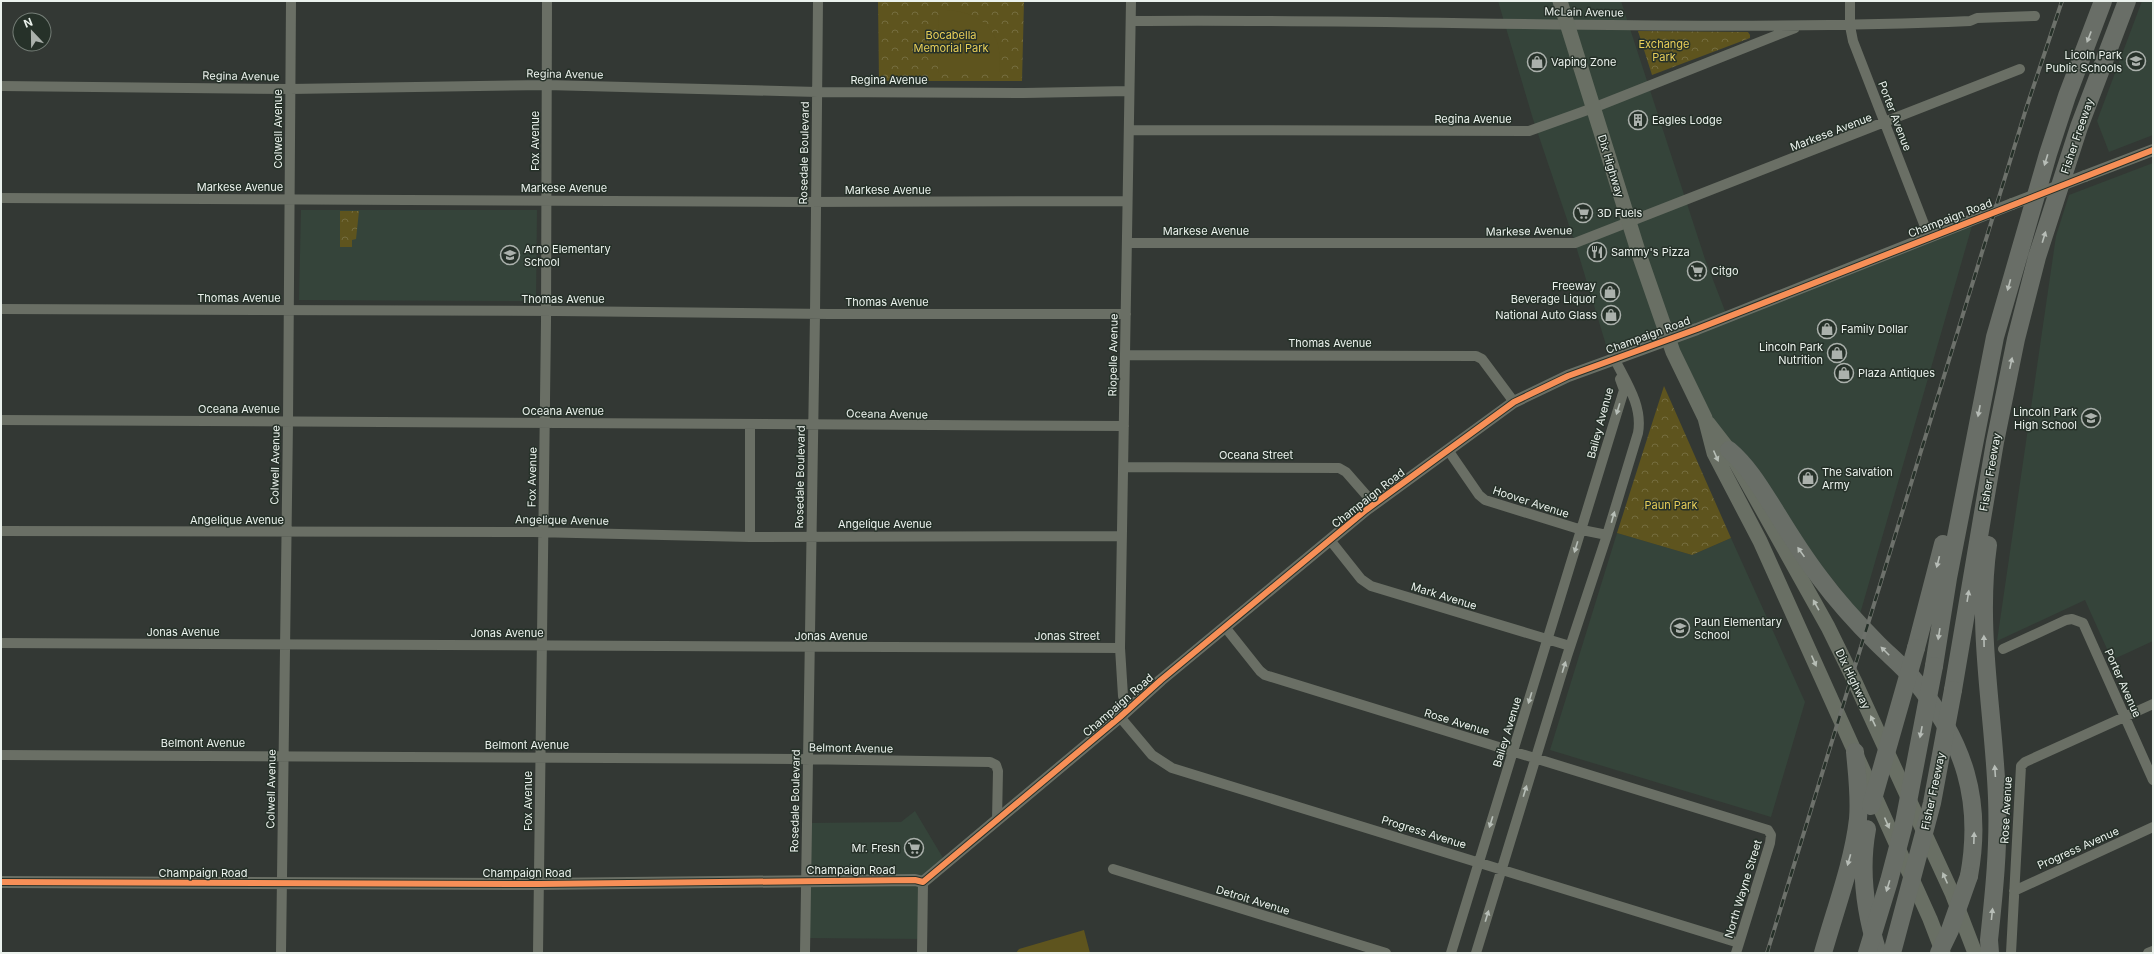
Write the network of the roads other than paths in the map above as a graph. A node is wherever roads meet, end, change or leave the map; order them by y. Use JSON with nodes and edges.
{"nodes":[{"id":1,"x":291,"y":1,"type":"edge"},
{"id":2,"x":548,"y":1,"type":"edge"},
{"id":3,"x":818,"y":1,"type":"edge"},
{"id":4,"x":1131,"y":1,"type":"edge"},
{"id":5,"x":1560,"y":1,"type":"edge"},
{"id":6,"x":1850,"y":1,"type":"edge"},
{"id":7,"x":2103,"y":1,"type":"edge"},
{"id":8,"x":2127,"y":1,"type":"edge"},
{"id":9,"x":2035,"y":16,"type":"dead end"},
{"id":10,"x":1130,"y":21,"type":"junction"},
{"id":11,"x":1567,"y":24,"type":"junction"},
{"id":12,"x":1850,"y":26,"type":"junction"},
{"id":13,"x":1798,"y":27,"type":"junction"},
{"id":14,"x":2020,"y":69,"type":"dead end"},
{"id":15,"x":547,"y":85,"type":"junction"},
{"id":16,"x":1,"y":86,"type":"edge"},
{"id":17,"x":290,"y":89,"type":"junction"},
{"id":18,"x":1128,"y":91,"type":"junction"},
{"id":19,"x":817,"y":92,"type":"junction"},
{"id":20,"x":1593,"y":108,"type":"junction"},
{"id":21,"x":1885,"y":124,"type":"junction"},
{"id":22,"x":1129,"y":130,"type":"junction"},
{"id":23,"x":2153,"y":150,"type":"edge"},
{"id":24,"x":1,"y":198,"type":"edge"},
{"id":25,"x":290,"y":199,"type":"junction"},
{"id":26,"x":546,"y":200,"type":"junction"},
{"id":27,"x":1127,"y":201,"type":"junction"},
{"id":28,"x":816,"y":202,"type":"junction"},
{"id":29,"x":1629,"y":223,"type":"junction"},
{"id":30,"x":1928,"y":237,"type":"junction"},
{"id":31,"x":1127,"y":243,"type":"junction"},
{"id":32,"x":1,"y":309,"type":"edge"},
{"id":33,"x":289,"y":310,"type":"junction"},
{"id":34,"x":546,"y":311,"type":"junction"},
{"id":35,"x":815,"y":314,"type":"junction"},
{"id":36,"x":1126,"y":314,"type":"junction"},
{"id":37,"x":1668,"y":338,"type":"junction"},
{"id":38,"x":1125,"y":355,"type":"junction"},
{"id":39,"x":1614,"y":358,"type":"junction"},
{"id":40,"x":1514,"y":402,"type":"junction"},
{"id":41,"x":1705,"y":418,"type":"junction"},
{"id":42,"x":1,"y":420,"type":"edge"},
{"id":43,"x":288,"y":422,"type":"junction"},
{"id":44,"x":544,"y":422,"type":"junction"},
{"id":45,"x":750,"y":424,"type":"junction"},
{"id":46,"x":813,"y":425,"type":"junction"},
{"id":47,"x":1124,"y":426,"type":"junction"},
{"id":48,"x":1973,"y":444,"type":"junction"},
{"id":49,"x":1448,"y":450,"type":"junction"},
{"id":50,"x":1729,"y":450,"type":"junction"},
{"id":51,"x":1992,"y":457,"type":"junction"},
{"id":52,"x":1123,"y":467,"type":"junction"},
{"id":53,"x":1374,"y":504,"type":"junction"},
{"id":54,"x":1582,"y":530,"type":"junction"},
{"id":55,"x":1,"y":531,"type":"edge"},
{"id":56,"x":286,"y":532,"type":"junction"},
{"id":57,"x":543,"y":532,"type":"junction"},
{"id":58,"x":750,"y":536,"type":"junction"},
{"id":59,"x":810,"y":536,"type":"junction"},
{"id":60,"x":1122,"y":536,"type":"junction"},
{"id":61,"x":1608,"y":536,"type":"junction"},
{"id":62,"x":1330,"y":540,"type":"junction"},
{"id":63,"x":1225,"y":627,"type":"junction"},
{"id":64,"x":1548,"y":640,"type":"junction"},
{"id":65,"x":1,"y":643,"type":"edge"},
{"id":66,"x":285,"y":645,"type":"junction"},
{"id":67,"x":541,"y":645,"type":"junction"},
{"id":68,"x":1570,"y":646,"type":"junction"},
{"id":69,"x":809,"y":648,"type":"junction"},
{"id":70,"x":1014,"y":648,"type":"joint"},
{"id":71,"x":1120,"y":648,"type":"junction"},
{"id":72,"x":2003,"y":649,"type":"dead end"},
{"id":73,"x":2153,"y":704,"type":"edge"},
{"id":74,"x":1124,"y":713,"type":"junction"},
{"id":75,"x":2124,"y":717,"type":"junction"},
{"id":76,"x":1513,"y":752,"type":"junction"},
{"id":77,"x":1855,"y":752,"type":"junction"},
{"id":78,"x":1,"y":755,"type":"edge"},
{"id":79,"x":283,"y":756,"type":"junction"},
{"id":80,"x":540,"y":757,"type":"junction"},
{"id":81,"x":1536,"y":758,"type":"junction"},
{"id":82,"x":808,"y":759,"type":"junction"},
{"id":83,"x":2153,"y":780,"type":"edge"},
{"id":84,"x":997,"y":820,"type":"junction"},
{"id":85,"x":2153,"y":827,"type":"edge"},
{"id":86,"x":1770,"y":832,"type":"joint"},
{"id":87,"x":1479,"y":862,"type":"junction"},
{"id":88,"x":1113,"y":869,"type":"dead end"},
{"id":89,"x":1501,"y":869,"type":"junction"},
{"id":90,"x":806,"y":881,"type":"junction"},
{"id":91,"x":1,"y":882,"type":"edge"},
{"id":92,"x":923,"y":882,"type":"junction"},
{"id":93,"x":282,"y":883,"type":"junction"},
{"id":94,"x":539,"y":884,"type":"junction"},
{"id":95,"x":2014,"y":891,"type":"junction"},
{"id":96,"x":1737,"y":948,"type":"edge"},
{"id":97,"x":2153,"y":950,"type":"edge"},
{"id":98,"x":281,"y":953,"type":"edge"},
{"id":99,"x":538,"y":953,"type":"edge"},
{"id":100,"x":805,"y":953,"type":"edge"},
{"id":101,"x":922,"y":953,"type":"edge"},
{"id":102,"x":1386,"y":953,"type":"edge"},
{"id":103,"x":1451,"y":953,"type":"edge"},
{"id":104,"x":1476,"y":953,"type":"edge"},
{"id":105,"x":1823,"y":953,"type":"edge"},
{"id":106,"x":1867,"y":953,"type":"edge"},
{"id":107,"x":1878,"y":953,"type":"edge"},
{"id":108,"x":1892,"y":953,"type":"edge"},
{"id":109,"x":1939,"y":953,"type":"edge"},
{"id":110,"x":1944,"y":953,"type":"edge"},
{"id":111,"x":1975,"y":953,"type":"edge"},
{"id":112,"x":1990,"y":953,"type":"edge"},
{"id":113,"x":2010,"y":953,"type":"edge"},
{"id":114,"x":2148,"y":953,"type":"edge"}],
"edges":[{"from":1,"to":17,"type":"street","name":"Colwell Avenue"},
{"from":2,"to":15,"type":"street","name":"Fox Avenue"},
{"from":3,"to":19,"type":"street","name":"Rosedale Boulevard"},
{"from":4,"to":10,"type":"street","name":"Riopelle Avenue"},
{"from":5,"to":11,"type":"main road","name":"Dix Highway"},
{"from":6,"to":12,"type":"street","name":"Porter Avenue"},
{"from":7,"to":48,"type":"highway","name":"Fisher Freeway","one_way":true},
{"from":51,"to":8,"type":"highway","name":"Fisher Freeway","one_way":true},
{"from":9,"to":12,"type":"street","name":"McLain Avenue"},
{"from":10,"to":11,"type":"street","name":"McLain Avenue"},
{"from":10,"to":18,"type":"street","name":"Riopelle Avenue"},
{"from":11,"to":13,"type":"street","name":"McLain Avenue"},
{"from":11,"to":20,"type":"main road","name":"Dix Highway"},
{"from":12,"to":13,"type":"street","name":"McLain Avenue"},
{"from":12,"to":21,"type":"street","name":"Porter Avenue"},
{"from":13,"to":20,"type":"street","name":"Regina Avenue"},
{"from":14,"to":21,"type":"street","name":"Markese Avenue"},
{"from":15,"to":17,"type":"street","name":"Regina Avenue"},
{"from":15,"to":19,"type":"street","name":"Regina Avenue"},
{"from":15,"to":26,"type":"street","name":"Fox Avenue"},
{"from":16,"to":17,"type":"street","name":"Regina Avenue"},
{"from":17,"to":25,"type":"street","name":"Colwell Avenue"},
{"from":18,"to":19,"type":"street","name":"Regina Avenue"},
{"from":18,"to":22,"type":"street","name":"Riopelle Avenue"},
{"from":19,"to":28,"type":"street","name":"Rosedale Boulevard"},
{"from":20,"to":22,"type":"street","name":"Regina Avenue"},
{"from":20,"to":29,"type":"main road","name":"Dix Highway"},
{"from":21,"to":29,"type":"street","name":"Markese Avenue"},
{"from":21,"to":30,"type":"street","name":"Porter Avenue"},
{"from":22,"to":27,"type":"street","name":"Riopelle Avenue"},
{"from":23,"to":30,"type":"street","name":"Champaign Road","bridge":true},
{"from":24,"to":25,"type":"street","name":"Markese Avenue"},
{"from":25,"to":26,"type":"street","name":"Markese Avenue"},
{"from":25,"to":33,"type":"street","name":"Colwell Avenue"},
{"from":26,"to":28,"type":"street","name":"Markese Avenue"},
{"from":26,"to":34,"type":"street","name":"Fox Avenue"},
{"from":27,"to":28,"type":"street","name":"Markese Avenue"},
{"from":27,"to":31,"type":"street","name":"Riopelle Avenue"},
{"from":28,"to":35,"type":"street","name":"Rosedale Boulevard"},
{"from":29,"to":31,"type":"street","name":"Markese Avenue"},
{"from":29,"to":37,"type":"main road","name":"Dix Highway"},
{"from":30,"to":37,"type":"street","name":"Champaign Road"},
{"from":31,"to":36,"type":"street","name":"Riopelle Avenue"},
{"from":32,"to":33,"type":"street","name":"Thomas Avenue"},
{"from":33,"to":34,"type":"street","name":"Thomas Avenue"},
{"from":33,"to":43,"type":"street","name":"Colwell Avenue"},
{"from":34,"to":35,"type":"street","name":"Thomas Avenue"},
{"from":34,"to":44,"type":"street","name":"Fox Avenue"},
{"from":35,"to":36,"type":"street","name":"Thomas Avenue"},
{"from":35,"to":46,"type":"street","name":"Rosedale Boulevard"},
{"from":36,"to":38,"type":"street","name":"Riopelle Avenue"},
{"from":37,"to":39,"type":"street","name":"Champaign Road"},
{"from":37,"to":41,"type":"main road","name":"Dix Highway"},
{"from":38,"to":40,"type":"street","name":"Thomas Avenue"},
{"from":38,"to":47,"type":"street","name":"Riopelle Avenue"},
{"from":39,"to":40,"type":"street","name":"Champaign Road"},
{"from":39,"to":54,"type":"street","name":"Bailey Avenue","one_way":true},
{"from":61,"to":39,"type":"street","name":"Bailey Avenue","one_way":true},
{"from":40,"to":49,"type":"street","name":"Champaign Road"},
{"from":41,"to":50,"type":"main road","name":"Dix Highway"},
{"from":41,"to":77,"type":"main road","name":"Dix Highway","one_way":true},
{"from":42,"to":43,"type":"street","name":"Oceana Avenue"},
{"from":43,"to":44,"type":"street","name":"Oceana Avenue"},
{"from":43,"to":56,"type":"street","name":"Colwell Avenue"},
{"from":44,"to":45,"type":"street","name":"Oceana Avenue"},
{"from":44,"to":57,"type":"street","name":"Fox Avenue"},
{"from":45,"to":46,"type":"street","name":"Oceana Avenue"},
{"from":45,"to":58,"type":"street"},
{"from":46,"to":47,"type":"street","name":"Oceana Avenue"},
{"from":46,"to":59,"type":"street","name":"Rosedale Boulevard"},
{"from":47,"to":52,"type":"street","name":"Riopelle Avenue"},
{"from":48,"to":106,"type":"highway","name":"Fisher Freeway","one_way":true,"bridge":true},
{"from":48,"to":107,"type":"highway","one_way":true,"bridge":true},
{"from":49,"to":53,"type":"street","name":"Champaign Road"},
{"from":49,"to":54,"type":"street","name":"Hoover Avenue"},
{"from":109,"to":50,"type":"highway","one_way":true,"bridge":true},
{"from":111,"to":50,"type":"main road","name":"Dix Highway","one_way":true},
{"from":108,"to":51,"type":"highway","name":"Fisher Freeway","one_way":true,"bridge":true},
{"from":112,"to":51,"type":"highway","one_way":true},
{"from":52,"to":53,"type":"street","name":"Oceana Street"},
{"from":52,"to":60,"type":"street","name":"Riopelle Avenue"},
{"from":53,"to":62,"type":"street","name":"Champaign Road"},
{"from":54,"to":61,"type":"street","name":"Hoover Avenue"},
{"from":54,"to":64,"type":"street","name":"Bailey Avenue","one_way":true},
{"from":55,"to":56,"type":"street","name":"Angelique Avenue"},
{"from":56,"to":57,"type":"street","name":"Angelique Avenue"},
{"from":56,"to":66,"type":"street","name":"Colwell Avenue"},
{"from":57,"to":58,"type":"street","name":"Angelique Avenue"},
{"from":57,"to":67,"type":"street","name":"Fox Avenue"},
{"from":58,"to":59,"type":"street","name":"Angelique Avenue"},
{"from":59,"to":60,"type":"street","name":"Angelique Avenue"},
{"from":59,"to":69,"type":"street","name":"Rosedale Boulevard"},
{"from":60,"to":71,"type":"street","name":"Riopelle Avenue"},
{"from":61,"to":68,"type":"street","name":"Bailey Avenue"},
{"from":62,"to":63,"type":"street","name":"Champaign Road"},
{"from":62,"to":64,"type":"street","name":"Mark Avenue"},
{"from":63,"to":74,"type":"street","name":"Champaign Road"},
{"from":63,"to":76,"type":"street","name":"Rose Avenue"},
{"from":64,"to":68,"type":"street","name":"Mark Avenue"},
{"from":64,"to":76,"type":"street","name":"Bailey Avenue","one_way":true},
{"from":65,"to":66,"type":"street","name":"Jonas Avenue"},
{"from":66,"to":67,"type":"street","name":"Jonas Avenue"},
{"from":66,"to":79,"type":"street","name":"Colwell Avenue"},
{"from":67,"to":69,"type":"street","name":"Jonas Avenue"},
{"from":67,"to":80,"type":"street","name":"Fox Avenue"},
{"from":81,"to":68,"type":"street","name":"Bailey Avenue","one_way":true},
{"from":69,"to":70,"type":"street","name":"Jonas Avenue"},
{"from":69,"to":82,"type":"street","name":"Rosedale Boulevard"},
{"from":70,"to":71,"type":"street","name":"Jonas Street"},
{"from":71,"to":74,"type":"street","name":"Riopelle Avenue"},
{"from":72,"to":75,"type":"street","name":"Porter Avenue"},
{"from":73,"to":75,"type":"street","name":"Rose Avenue"},
{"from":74,"to":84,"type":"street","name":"Champaign Road"},
{"from":74,"to":87,"type":"street","name":"Progress Avenue"},
{"from":75,"to":83,"type":"street","name":"Porter Avenue"},
{"from":75,"to":95,"type":"street","name":"Rose Avenue"},
{"from":76,"to":81,"type":"street","name":"Rose Avenue"},
{"from":76,"to":87,"type":"street","name":"Bailey Avenue","one_way":true},
{"from":77,"to":105,"type":"highway","one_way":true},
{"from":77,"to":110,"type":"main road","name":"Dix Highway","one_way":true},
{"from":78,"to":79,"type":"street","name":"Belmont Avenue"},
{"from":79,"to":80,"type":"street","name":"Belmont Avenue"},
{"from":79,"to":93,"type":"street","name":"Colwell Avenue"},
{"from":80,"to":82,"type":"street","name":"Belmont Avenue"},
{"from":80,"to":94,"type":"street","name":"Fox Avenue"},
{"from":81,"to":86,"type":"street","name":"Rose Avenue"},
{"from":89,"to":81,"type":"street","name":"Bailey Avenue","one_way":true},
{"from":82,"to":84,"type":"street","name":"Belmont Avenue"},
{"from":82,"to":90,"type":"street","name":"Rosedale Boulevard"},
{"from":84,"to":92,"type":"street","name":"Champaign Road"},
{"from":85,"to":95,"type":"street","name":"Progress Avenue"},
{"from":86,"to":96,"type":"street","name":"North Wayne Street"},
{"from":87,"to":89,"type":"street","name":"Progress Avenue"},
{"from":87,"to":103,"type":"street","name":"Bailey Avenue"},
{"from":88,"to":102,"type":"street","name":"Detroit Avenue"},
{"from":89,"to":96,"type":"street","name":"Progress Avenue"},
{"from":104,"to":89,"type":"street","name":"Bailey Avenue","one_way":true},
{"from":90,"to":92,"type":"street","name":"Champaign Road"},
{"from":90,"to":94,"type":"street","name":"Champaign Road"},
{"from":90,"to":100,"type":"street","name":"Rosedale Boulevard"},
{"from":91,"to":93,"type":"street","name":"Champaign Road"},
{"from":92,"to":101,"type":"street"},
{"from":93,"to":94,"type":"street","name":"Champaign Road"},
{"from":93,"to":98,"type":"street","name":"Colwell Avenue"},
{"from":94,"to":99,"type":"street","name":"Fox Avenue"},
{"from":95,"to":113,"type":"street","name":"Rose Avenue"},
{"from":97,"to":114,"type":"street"}]}
